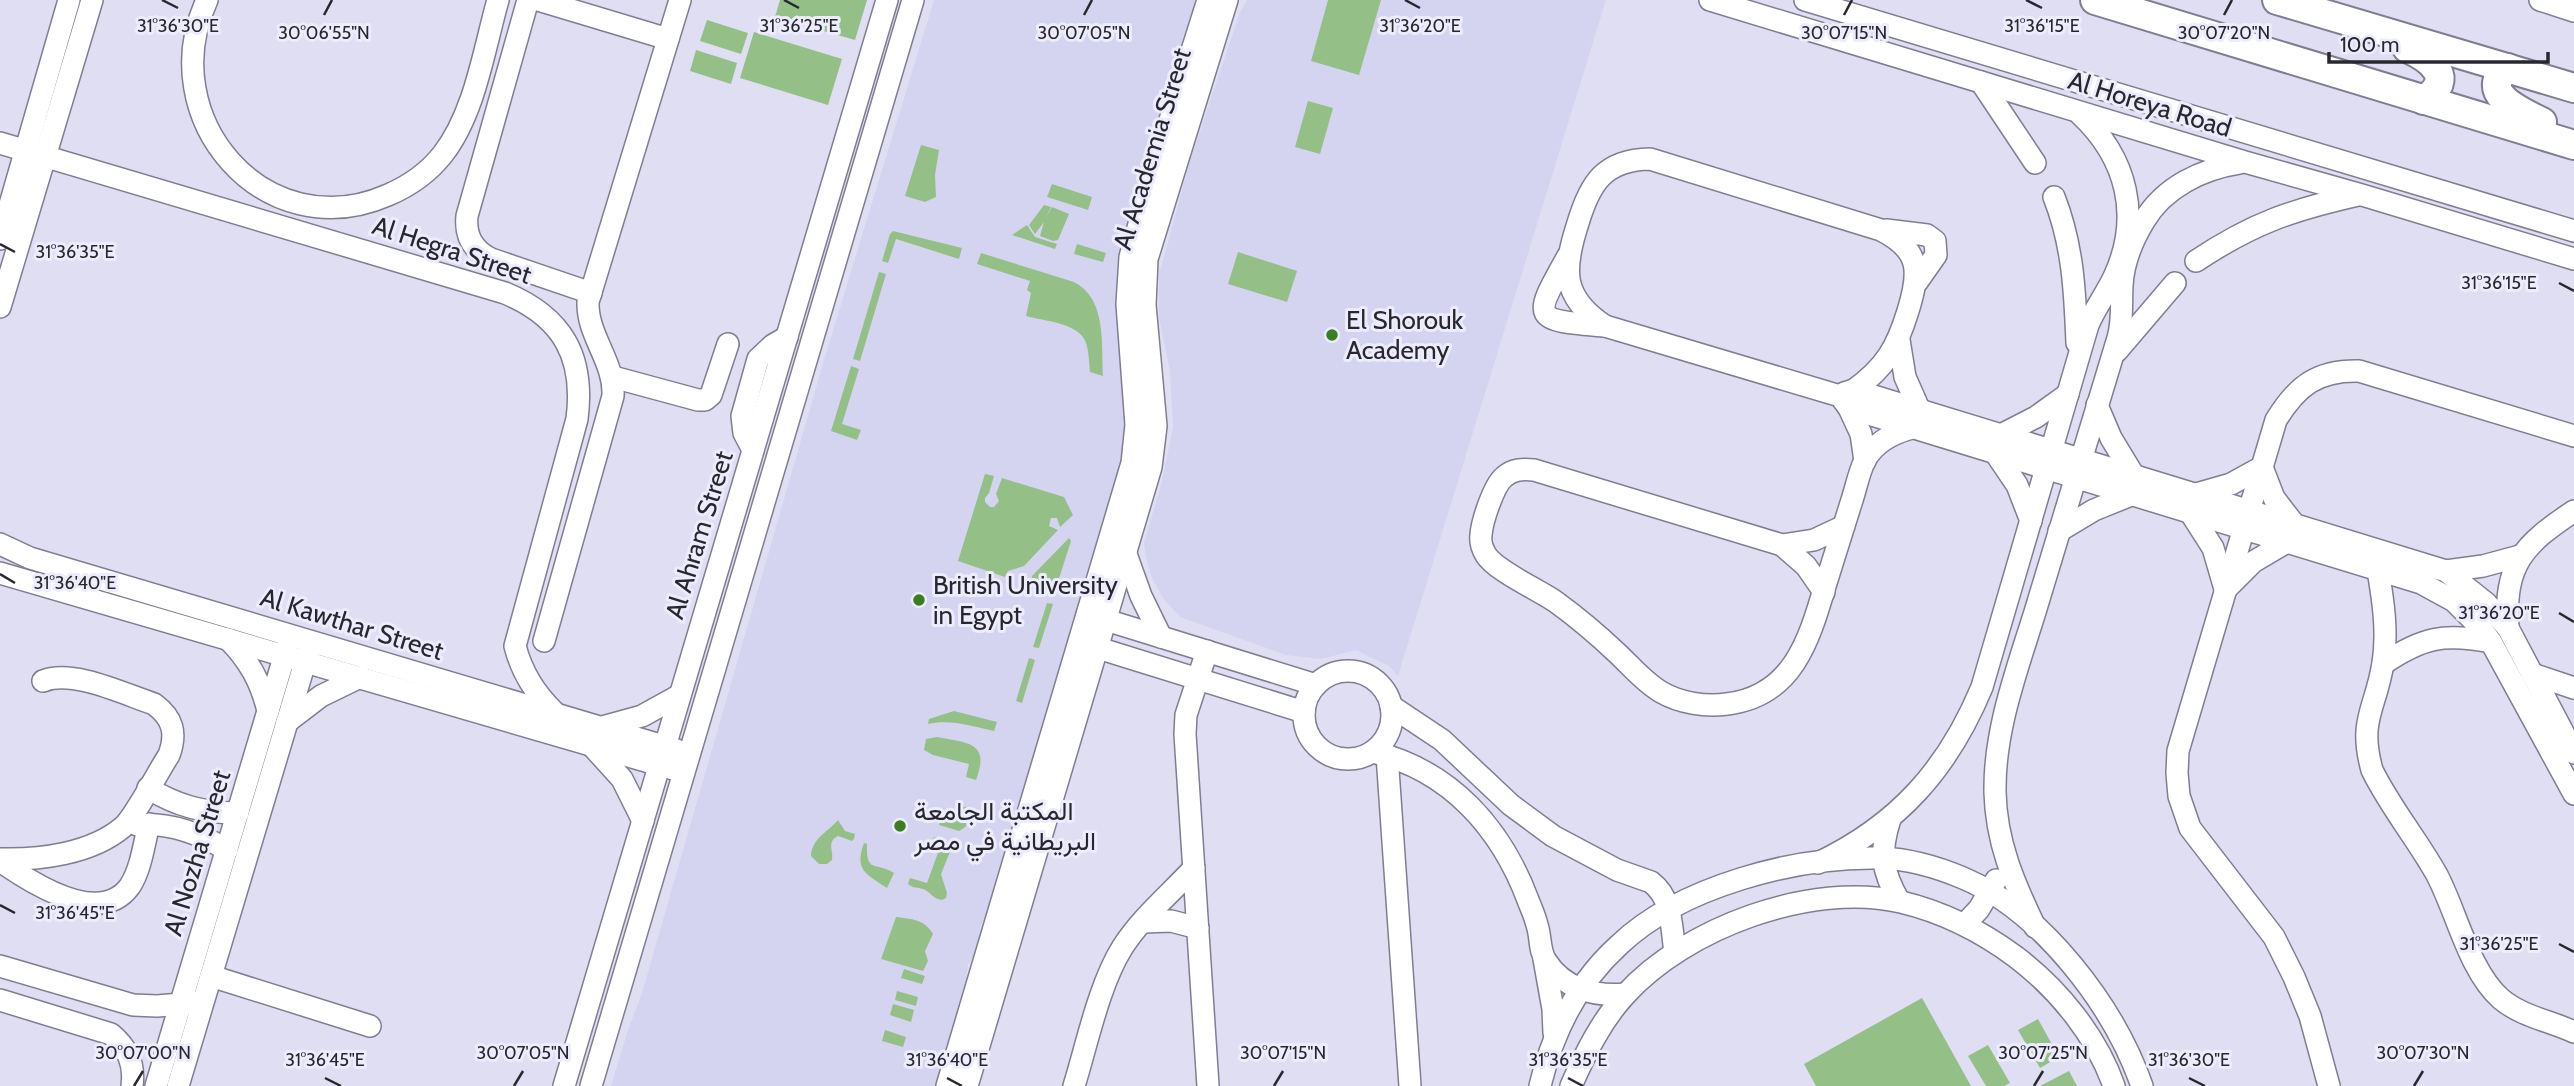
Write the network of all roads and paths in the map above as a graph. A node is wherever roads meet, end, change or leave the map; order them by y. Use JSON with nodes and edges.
{"nodes":[{"id":1,"x":69,"y":0,"type":"edge"},
{"id":2,"x":92,"y":0,"type":"edge"},
{"id":3,"x":207,"y":0,"type":"edge"},
{"id":4,"x":498,"y":0,"type":"edge"},
{"id":5,"x":528,"y":0,"type":"edge"},
{"id":6,"x":538,"y":0,"type":"edge"},
{"id":7,"x":680,"y":0,"type":"edge"},
{"id":8,"x":887,"y":0,"type":"edge"},
{"id":9,"x":913,"y":0,"type":"edge"},
{"id":10,"x":1208,"y":0,"type":"edge"},
{"id":11,"x":1227,"y":0,"type":"edge"},
{"id":12,"x":1710,"y":0,"type":"edge"},
{"id":13,"x":1805,"y":0,"type":"edge"},
{"id":14,"x":2095,"y":0,"type":"edge"},
{"id":15,"x":2277,"y":0,"type":"edge"},
{"id":16,"x":2540,"y":0,"type":"edge"},
{"id":17,"x":2574,"y":10,"type":"edge"},
{"id":18,"x":2380,"y":32,"type":"junction"},
{"id":19,"x":668,"y":39,"type":"junction"},
{"id":20,"x":2508,"y":68,"type":"junction"},
{"id":21,"x":2045,"y":72,"type":"junction"},
{"id":22,"x":1981,"y":82,"type":"junction"},
{"id":23,"x":2574,"y":88,"type":"edge"},
{"id":24,"x":2037,"y":99,"type":"junction"},
{"id":25,"x":2424,"y":100,"type":"junction"},
{"id":26,"x":2077,"y":112,"type":"junction"},
{"id":27,"x":0,"y":144,"type":"edge"},
{"id":28,"x":2574,"y":145,"type":"edge"},
{"id":29,"x":2291,"y":146,"type":"junction"},
{"id":30,"x":26,"y":162,"type":"edge"},
{"id":31,"x":2245,"y":162,"type":"junction"},
{"id":32,"x":2035,"y":163,"type":"dead end"},
{"id":33,"x":2283,"y":172,"type":"junction"},
{"id":34,"x":1161,"y":178,"type":"junction"},
{"id":35,"x":2362,"y":195,"type":"junction"},
{"id":36,"x":2054,"y":197,"type":"dead end"},
{"id":37,"x":1881,"y":230,"type":"junction"},
{"id":38,"x":2574,"y":231,"type":"edge"},
{"id":39,"x":0,"y":239,"type":"edge"},
{"id":40,"x":1568,"y":256,"type":"junction"},
{"id":41,"x":2574,"y":259,"type":"edge"},
{"id":42,"x":2196,"y":261,"type":"dead end"},
{"id":43,"x":1917,"y":282,"type":"junction"},
{"id":44,"x":2175,"y":283,"type":"dead end"},
{"id":45,"x":590,"y":293,"type":"junction"},
{"id":46,"x":0,"y":307,"type":"edge"},
{"id":47,"x":1605,"y":326,"type":"junction"},
{"id":48,"x":787,"y":337,"type":"junction"},
{"id":49,"x":1899,"y":341,"type":"junction"},
{"id":50,"x":727,"y":344,"type":"dead end"},
{"id":51,"x":2112,"y":358,"type":"junction"},
{"id":52,"x":2078,"y":360,"type":"junction"},
{"id":53,"x":613,"y":377,"type":"junction"},
{"id":54,"x":2068,"y":394,"type":"junction"},
{"id":55,"x":711,"y":395,"type":"junction"},
{"id":56,"x":1848,"y":398,"type":"junction"},
{"id":57,"x":745,"y":404,"type":"junction"},
{"id":58,"x":2097,"y":405,"type":"junction"},
{"id":59,"x":1916,"y":419,"type":"junction"},
{"id":60,"x":1146,"y":425,"type":"junction"},
{"id":61,"x":2574,"y":436,"type":"edge"},
{"id":62,"x":1998,"y":444,"type":"junction"},
{"id":63,"x":753,"y":450,"type":"junction"},
{"id":64,"x":2048,"y":460,"type":"junction"},
{"id":65,"x":1865,"y":461,"type":"junction"},
{"id":66,"x":2262,"y":467,"type":"junction"},
{"id":67,"x":2078,"y":468,"type":"junction"},
{"id":68,"x":2133,"y":485,"type":"junction"},
{"id":69,"x":2193,"y":503,"type":"junction"},
{"id":70,"x":2574,"y":510,"type":"edge"},
{"id":71,"x":2246,"y":520,"type":"junction"},
{"id":72,"x":2031,"y":521,"type":"junction"},
{"id":73,"x":1844,"y":526,"type":"junction"},
{"id":74,"x":2059,"y":531,"type":"junction"},
{"id":75,"x":2290,"y":533,"type":"junction"},
{"id":76,"x":0,"y":544,"type":"edge"},
{"id":77,"x":1782,"y":545,"type":"junction"},
{"id":78,"x":1126,"y":554,"type":"junction"},
{"id":79,"x":2520,"y":556,"type":"junction"},
{"id":80,"x":2378,"y":570,"type":"junction"},
{"id":81,"x":2446,"y":571,"type":"junction"},
{"id":82,"x":0,"y":573,"type":"edge"},
{"id":83,"x":2225,"y":590,"type":"junction"},
{"id":84,"x":1824,"y":592,"type":"junction"},
{"id":85,"x":1106,"y":620,"type":"junction"},
{"id":86,"x":2499,"y":635,"type":"junction"},
{"id":87,"x":1161,"y":637,"type":"junction"},
{"id":88,"x":227,"y":638,"type":"junction"},
{"id":89,"x":544,"y":641,"type":"dead end"},
{"id":90,"x":298,"y":648,"type":"junction"},
{"id":91,"x":1098,"y":648,"type":"junction"},
{"id":92,"x":1206,"y":651,"type":"junction"},
{"id":93,"x":2383,"y":664,"type":"junction"},
{"id":94,"x":2532,"y":674,"type":"junction"},
{"id":95,"x":360,"y":677,"type":"junction"},
{"id":96,"x":1198,"y":679,"type":"junction"},
{"id":97,"x":43,"y":681,"type":"dead end"},
{"id":98,"x":1315,"y":685,"type":"junction"},
{"id":99,"x":2574,"y":688,"type":"edge"},
{"id":100,"x":680,"y":695,"type":"junction"},
{"id":101,"x":1391,"y":706,"type":"junction"},
{"id":102,"x":1304,"y":712,"type":"junction"},
{"id":103,"x":555,"y":713,"type":"junction"},
{"id":104,"x":278,"y":717,"type":"junction"},
{"id":105,"x":596,"y":736,"type":"junction"},
{"id":106,"x":2574,"y":753,"type":"edge"},
{"id":107,"x":1056,"y":754,"type":"junction"},
{"id":108,"x":1380,"y":754,"type":"junction"},
{"id":109,"x":662,"y":756,"type":"junction"},
{"id":110,"x":687,"y":763,"type":"junction"},
{"id":111,"x":148,"y":788,"type":"junction"},
{"id":112,"x":2574,"y":794,"type":"edge"},
{"id":113,"x":238,"y":813,"type":"junction"},
{"id":114,"x":1889,"y":819,"type":"junction"},
{"id":115,"x":643,"y":821,"type":"junction"},
{"id":116,"x":149,"y":824,"type":"junction"},
{"id":117,"x":124,"y":826,"type":"junction"},
{"id":118,"x":227,"y":850,"type":"junction"},
{"id":119,"x":2004,"y":855,"type":"junction"},
{"id":120,"x":1882,"y":858,"type":"junction"},
{"id":121,"x":0,"y":860,"type":"edge"},
{"id":122,"x":1818,"y":863,"type":"junction"},
{"id":123,"x":1194,"y":868,"type":"junction"},
{"id":124,"x":1990,"y":892,"type":"junction"},
{"id":125,"x":1899,"y":901,"type":"junction"},
{"id":126,"x":1669,"y":908,"type":"junction"},
{"id":127,"x":1143,"y":922,"type":"junction"},
{"id":128,"x":1965,"y":925,"type":"junction"},
{"id":129,"x":2035,"y":927,"type":"junction"},
{"id":130,"x":1198,"y":928,"type":"junction"},
{"id":131,"x":1675,"y":952,"type":"junction"},
{"id":132,"x":1544,"y":959,"type":"junction"},
{"id":133,"x":0,"y":966,"type":"edge"},
{"id":134,"x":211,"y":976,"type":"junction"},
{"id":135,"x":1580,"y":989,"type":"junction"},
{"id":136,"x":1625,"y":994,"type":"junction"},
{"id":137,"x":0,"y":1000,"type":"edge"},
{"id":138,"x":203,"y":1002,"type":"junction"},
{"id":139,"x":180,"y":1004,"type":"junction"},
{"id":140,"x":370,"y":1026,"type":"dead end"},
{"id":141,"x":2572,"y":1029,"type":"edge"},
{"id":142,"x":1554,"y":1037,"type":"junction"},
{"id":143,"x":956,"y":1085,"type":"edge"},
{"id":144,"x":132,"y":1086,"type":"edge"},
{"id":145,"x":156,"y":1086,"type":"edge"},
{"id":146,"x":178,"y":1086,"type":"edge"},
{"id":147,"x":564,"y":1086,"type":"edge"},
{"id":148,"x":591,"y":1086,"type":"edge"},
{"id":149,"x":1074,"y":1086,"type":"edge"},
{"id":150,"x":1208,"y":1086,"type":"edge"},
{"id":151,"x":1410,"y":1086,"type":"edge"},
{"id":152,"x":1540,"y":1086,"type":"edge"},
{"id":153,"x":1571,"y":1086,"type":"edge"},
{"id":154,"x":2114,"y":1086,"type":"edge"},
{"id":155,"x":2142,"y":1086,"type":"edge"},
{"id":156,"x":2329,"y":1086,"type":"edge"}],
"edges":[{"from":1,"to":30,"type":"street"},
{"from":2,"to":30,"type":"street"},
{"from":3,"to":4,"type":"street"},
{"from":5,"to":45,"type":"street"},
{"from":6,"to":19,"type":"street"},
{"from":7,"to":19,"type":"street"},
{"from":8,"to":48,"type":"street","name":"Al Ahram Street"},
{"from":9,"to":110,"type":"street","name":"Al Ahram Street"},
{"from":10,"to":34,"type":"street","name":"Al Academia Street"},
{"from":11,"to":34,"type":"street","name":"Al Academia Street"},
{"from":12,"to":22,"type":"street","name":"Al Horeya Road"},
{"from":13,"to":21,"type":"street","name":"Al Horeya Road"},
{"from":14,"to":25,"type":"main road"},
{"from":15,"to":18,"type":"main road"},
{"from":16,"to":17,"type":"street"},
{"from":18,"to":20,"type":"main road"},
{"from":18,"to":25,"type":"main road"},
{"from":19,"to":45,"type":"street"},
{"from":20,"to":23,"type":"main road"},
{"from":20,"to":28,"type":"main road"},
{"from":21,"to":24,"type":"street"},
{"from":21,"to":29,"type":"street","name":"Al Horeya Road"},
{"from":22,"to":24,"type":"street","name":"Al Horeya Road"},
{"from":22,"to":32,"type":"street"},
{"from":24,"to":26,"type":"street","name":"Al Horeya Road"},
{"from":25,"to":28,"type":"main road"},
{"from":26,"to":31,"type":"street","name":"Al Horeya Road"},
{"from":26,"to":52,"type":"street"},
{"from":27,"to":30,"type":"street","name":"Al Hegra Street"},
{"from":29,"to":33,"type":"street"},
{"from":29,"to":38,"type":"street","name":"Al Horeya Road"},
{"from":30,"to":39,"type":"street"},
{"from":30,"to":46,"type":"street"},
{"from":30,"to":103,"type":"street","name":"Al Hegra Street"},
{"from":31,"to":33,"type":"street","name":"Al Horeya Road"},
{"from":31,"to":51,"type":"street"},
{"from":33,"to":35,"type":"street","name":"Al Horeya Road"},
{"from":34,"to":60,"type":"street","name":"Al Academia Street"},
{"from":35,"to":41,"type":"street","name":"Al Horeya Road"},
{"from":35,"to":42,"type":"street"},
{"from":36,"to":52,"type":"street"},
{"from":37,"to":40,"type":"street"},
{"from":37,"to":43,"type":"street"},
{"from":37,"to":43,"type":"street"},
{"from":40,"to":47,"type":"street"},
{"from":40,"to":47,"type":"street"},
{"from":43,"to":49,"type":"street"},
{"from":44,"to":51,"type":"street"},
{"from":45,"to":53,"type":"street"},
{"from":47,"to":56,"type":"street"},
{"from":48,"to":57,"type":"street"},
{"from":48,"to":63,"type":"street","name":"Al Ahram Street"},
{"from":49,"to":56,"type":"street"},
{"from":49,"to":59,"type":"street"},
{"from":50,"to":55,"type":"street"},
{"from":51,"to":58,"type":"street"},
{"from":52,"to":54,"type":"street"},
{"from":53,"to":55,"type":"street"},
{"from":53,"to":89,"type":"street"},
{"from":54,"to":62,"type":"street"},
{"from":54,"to":64,"type":"street"},
{"from":55,"to":57,"type":"street"},
{"from":56,"to":59,"type":"street"},
{"from":56,"to":65,"type":"street"},
{"from":57,"to":63,"type":"street"},
{"from":58,"to":67,"type":"street"},
{"from":58,"to":68,"type":"street"},
{"from":59,"to":62,"type":"street"},
{"from":59,"to":65,"type":"street"},
{"from":60,"to":78,"type":"street","name":"Al Academia Street"},
{"from":60,"to":107,"type":"street","name":"Al Academia Street"},
{"from":61,"to":66,"type":"street"},
{"from":62,"to":64,"type":"street"},
{"from":62,"to":72,"type":"street"},
{"from":63,"to":100,"type":"street","name":"Al Ahram Street"},
{"from":64,"to":67,"type":"street"},
{"from":64,"to":72,"type":"street"},
{"from":65,"to":73,"type":"street"},
{"from":66,"to":69,"type":"street"},
{"from":66,"to":71,"type":"street"},
{"from":66,"to":75,"type":"street"},
{"from":67,"to":68,"type":"street"},
{"from":67,"to":74,"type":"street"},
{"from":68,"to":69,"type":"street"},
{"from":68,"to":74,"type":"street"},
{"from":69,"to":71,"type":"street"},
{"from":69,"to":83,"type":"street"},
{"from":70,"to":79,"type":"street"},
{"from":71,"to":75,"type":"street"},
{"from":71,"to":83,"type":"street"},
{"from":72,"to":114,"type":"street"},
{"from":73,"to":77,"type":"street"},
{"from":73,"to":84,"type":"street"},
{"from":74,"to":119,"type":"street"},
{"from":75,"to":80,"type":"street"},
{"from":75,"to":81,"type":"street"},
{"from":75,"to":83,"type":"street"},
{"from":76,"to":90,"type":"street","name":"Al Kawthar Street"},
{"from":77,"to":84,"type":"street"},
{"from":77,"to":84,"type":"street"},
{"from":78,"to":85,"type":"street","name":"Al Academia Street"},
{"from":78,"to":87,"type":"street"},
{"from":79,"to":81,"type":"street"},
{"from":79,"to":86,"type":"street"},
{"from":80,"to":86,"type":"street"},
{"from":80,"to":93,"type":"street"},
{"from":81,"to":86,"type":"street"},
{"from":82,"to":88,"type":"street","name":"Al Kawthar Street"},
{"from":83,"to":156,"type":"street"},
{"from":85,"to":87,"type":"street"},
{"from":85,"to":91,"type":"street","name":"Al Academia Street"},
{"from":86,"to":93,"type":"street"},
{"from":86,"to":94,"type":"street"},
{"from":86,"to":112,"type":"street"},
{"from":87,"to":92,"type":"street"},
{"from":88,"to":90,"type":"street","name":"Al Kawthar Street"},
{"from":88,"to":104,"type":"street"},
{"from":90,"to":95,"type":"street","name":"Al Kawthar Street"},
{"from":90,"to":103,"type":"street","name":"Al Kawthar Street"},
{"from":90,"to":104,"type":"street","name":"Al Nozha Street"},
{"from":91,"to":96,"type":"street"},
{"from":91,"to":107,"type":"street","name":"Al Academia Street"},
{"from":92,"to":96,"type":"street"},
{"from":92,"to":98,"type":"street"},
{"from":93,"to":141,"type":"street"},
{"from":94,"to":99,"type":"street"},
{"from":94,"to":106,"type":"street"},
{"from":95,"to":104,"type":"street"},
{"from":95,"to":105,"type":"street","name":"Al Kawthar Street"},
{"from":96,"to":102,"type":"street"},
{"from":96,"to":123,"type":"street"},
{"from":97,"to":111,"type":"street"},
{"from":98,"to":101,"type":"street"},
{"from":98,"to":102,"type":"street"},
{"from":100,"to":105,"type":"street"},
{"from":100,"to":109,"type":"street","name":"Al Ahram Street"},
{"from":101,"to":108,"type":"street"},
{"from":101,"to":126,"type":"street"},
{"from":102,"to":108,"type":"street"},
{"from":103,"to":105,"type":"street","name":"Al Kawthar Street"},
{"from":104,"to":113,"type":"street","name":"Al Nozha Street"},
{"from":104,"to":134,"type":"street","name":"Al Nozha Street"},
{"from":105,"to":109,"type":"street","name":"Al Kawthar Street"},
{"from":105,"to":115,"type":"street"},
{"from":107,"to":143,"type":"street","name":"Al Academia Street"},
{"from":108,"to":132,"type":"street"},
{"from":108,"to":151,"type":"street"},
{"from":109,"to":110,"type":"street","name":"Al Kawthar Street"},
{"from":109,"to":115,"type":"street","name":"Al Ahram Street"},
{"from":110,"to":148,"type":"street","name":"Al Ahram Street"},
{"from":111,"to":113,"type":"street"},
{"from":111,"to":117,"type":"street"},
{"from":113,"to":118,"type":"street","name":"Al Nozha Street"},
{"from":114,"to":120,"type":"street"},
{"from":114,"to":122,"type":"street"},
{"from":115,"to":147,"type":"street","name":"Al Ahram Street"},
{"from":116,"to":117,"type":"street"},
{"from":116,"to":118,"type":"street"},
{"from":116,"to":121,"type":"street"},
{"from":117,"to":121,"type":"street"},
{"from":118,"to":139,"type":"street","name":"Al Nozha Street"},
{"from":119,"to":124,"type":"street"},
{"from":119,"to":129,"type":"street"},
{"from":120,"to":122,"type":"street"},
{"from":120,"to":124,"type":"street"},
{"from":120,"to":125,"type":"street"},
{"from":122,"to":126,"type":"street"},
{"from":123,"to":127,"type":"street"},
{"from":123,"to":130,"type":"street"},
{"from":124,"to":128,"type":"street"},
{"from":124,"to":129,"type":"street"},
{"from":125,"to":128,"type":"street"},
{"from":125,"to":131,"type":"street"},
{"from":126,"to":131,"type":"street"},
{"from":126,"to":135,"type":"street"},
{"from":127,"to":130,"type":"street"},
{"from":127,"to":149,"type":"street"},
{"from":128,"to":154,"type":"street"},
{"from":129,"to":155,"type":"street"},
{"from":130,"to":150,"type":"street"},
{"from":131,"to":136,"type":"street"},
{"from":132,"to":135,"type":"street"},
{"from":132,"to":142,"type":"street"},
{"from":133,"to":139,"type":"street"},
{"from":134,"to":138,"type":"street","name":"Al Nozha Street"},
{"from":134,"to":140,"type":"street"},
{"from":135,"to":136,"type":"street"},
{"from":135,"to":142,"type":"street"},
{"from":136,"to":153,"type":"street"},
{"from":137,"to":144,"type":"street"},
{"from":138,"to":139,"type":"street"},
{"from":138,"to":146,"type":"street","name":"Al Nozha Street"},
{"from":139,"to":145,"type":"street","name":"Al Nozha Street"},
{"from":142,"to":152,"type":"street"}]}
